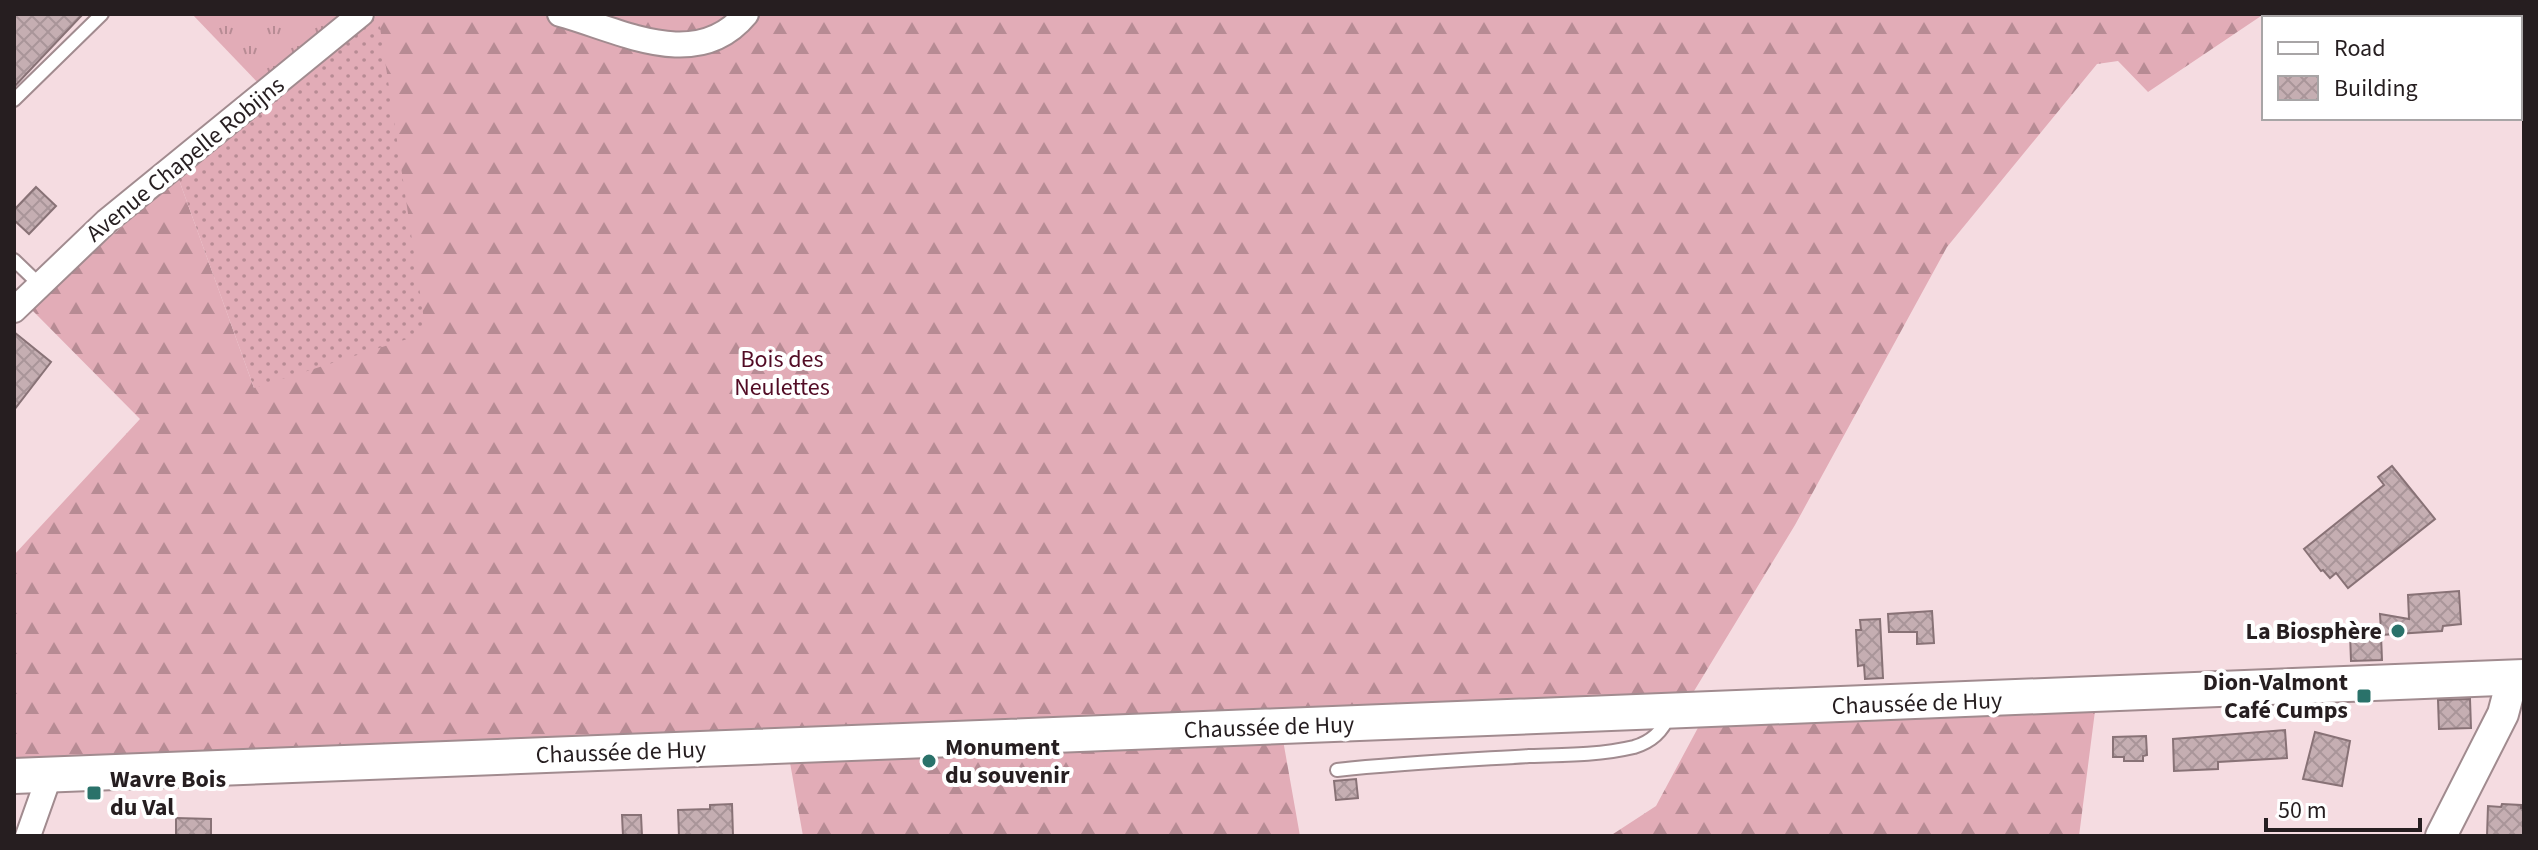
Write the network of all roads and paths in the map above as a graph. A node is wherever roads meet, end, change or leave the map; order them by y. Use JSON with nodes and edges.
{"nodes":[{"id":1,"x":102,"y":14,"type":"edge"},
{"id":2,"x":361,"y":14,"type":"edge"},
{"id":3,"x":560,"y":14,"type":"edge"},
{"id":4,"x":746,"y":14,"type":"edge"},
{"id":5,"x":14,"y":100,"type":"edge"},
{"id":6,"x":14,"y":260,"type":"edge"},
{"id":7,"x":39,"y":284,"type":"junction"},
{"id":8,"x":14,"y":310,"type":"edge"},
{"id":9,"x":2516,"y":677,"type":"edge"},
{"id":10,"x":1670,"y":712,"type":"junction"},
{"id":11,"x":1337,"y":770,"type":"dead end"},
{"id":12,"x":50,"y":774,"type":"junction"},
{"id":13,"x":14,"y":776,"type":"edge"},
{"id":14,"x":28,"y":836,"type":"edge"},
{"id":15,"x":2441,"y":836,"type":"edge"}],
"edges":[{"from":1,"to":5,"type":"lane"},
{"from":2,"to":7,"type":"street","name":"Avenue Chapelle Robijns"},
{"from":3,"to":4,"type":"street"},
{"from":6,"to":7,"type":"lane"},
{"from":7,"to":8,"type":"street","name":"Avenue Chapelle Robijns"},
{"from":9,"to":10,"type":"main road","name":"Chaussée de Huy"},
{"from":9,"to":15,"type":"street"},
{"from":10,"to":11,"type":"lane"},
{"from":10,"to":12,"type":"main road","name":"Chaussée de Huy"},
{"from":12,"to":13,"type":"main road","name":"Chaussée de Huy"},
{"from":12,"to":14,"type":"street"}]}
